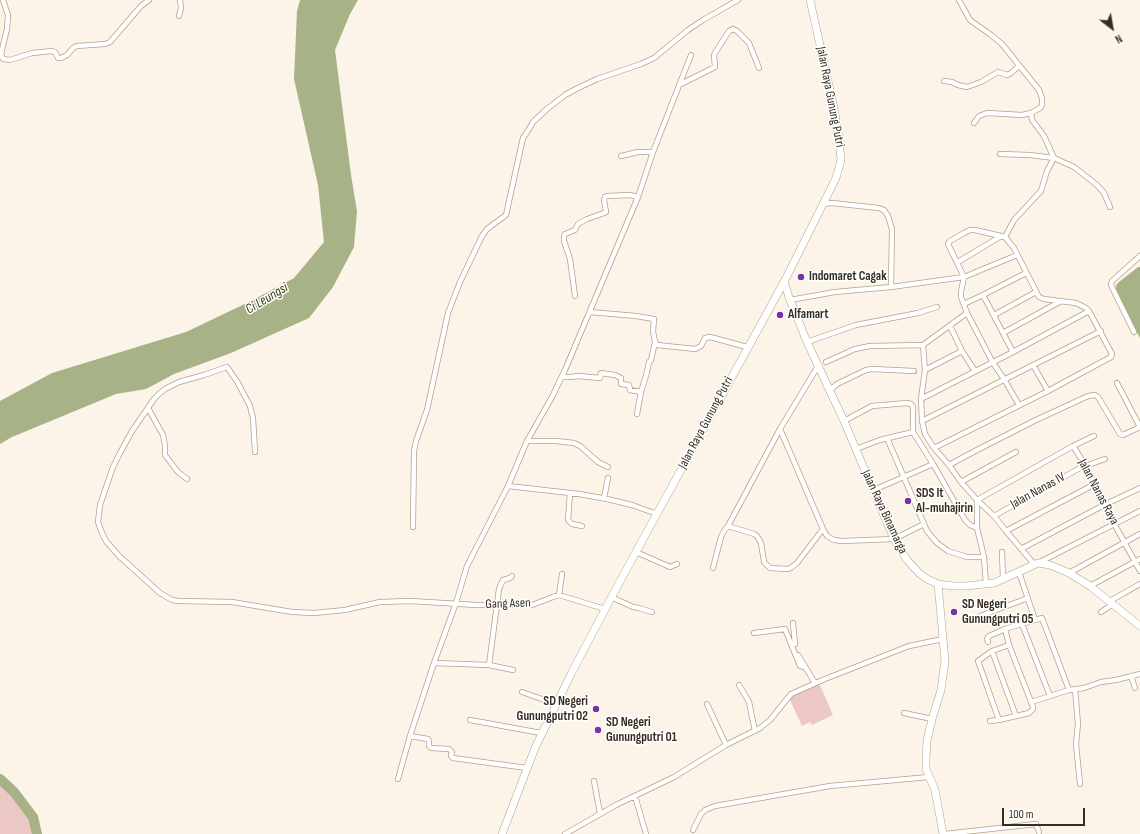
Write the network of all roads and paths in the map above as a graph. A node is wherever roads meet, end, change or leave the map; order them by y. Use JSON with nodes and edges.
{"nodes":[{"id":1,"x":3,"y":0,"type":"edge"},
{"id":2,"x":140,"y":0,"type":"edge"},
{"id":3,"x":150,"y":0,"type":"edge"},
{"id":4,"x":180,"y":0,"type":"edge"},
{"id":5,"x":738,"y":0,"type":"edge"},
{"id":6,"x":810,"y":0,"type":"edge"},
{"id":7,"x":959,"y":0,"type":"edge"},
{"id":8,"x":141,"y":6,"type":"junction"},
{"id":9,"x":179,"y":16,"type":"dead end"},
{"id":10,"x":691,"y":56,"type":"dead end"},
{"id":11,"x":1019,"y":66,"type":"junction"},
{"id":12,"x":759,"y":68,"type":"dead end"},
{"id":13,"x":944,"y":81,"type":"dead end"},
{"id":14,"x":679,"y":86,"type":"junction"},
{"id":15,"x":1031,"y":113,"type":"junction"},
{"id":16,"x":974,"y":123,"type":"dead end"},
{"id":17,"x":652,"y":152,"type":"junction"},
{"id":18,"x":1000,"y":154,"type":"dead end"},
{"id":19,"x":621,"y":156,"type":"dead end"},
{"id":20,"x":1054,"y":158,"type":"junction"},
{"id":21,"x":638,"y":197,"type":"junction"},
{"id":22,"x":823,"y":204,"type":"junction"},
{"id":23,"x":1110,"y":206,"type":"dead end"},
{"id":24,"x":1003,"y":236,"type":"junction"},
{"id":25,"x":1017,"y":255,"type":"junction"},
{"id":26,"x":1140,"y":256,"type":"edge"},
{"id":27,"x":958,"y":262,"type":"junction"},
{"id":28,"x":1026,"y":272,"type":"junction"},
{"id":29,"x":964,"y":277,"type":"junction"},
{"id":30,"x":784,"y":282,"type":"junction"},
{"id":31,"x":891,"y":287,"type":"junction"},
{"id":32,"x":1036,"y":292,"type":"junction"},
{"id":33,"x":984,"y":295,"type":"junction"},
{"id":34,"x":574,"y":296,"type":"dead end"},
{"id":35,"x":790,"y":300,"type":"junction"},
{"id":36,"x":1061,"y":301,"type":"junction"},
{"id":37,"x":964,"y":304,"type":"junction"},
{"id":38,"x":937,"y":307,"type":"dead end"},
{"id":39,"x":1089,"y":311,"type":"junction"},
{"id":40,"x":590,"y":312,"type":"junction"},
{"id":41,"x":967,"y":313,"type":"junction"},
{"id":42,"x":994,"y":315,"type":"junction"},
{"id":43,"x":950,"y":326,"type":"junction"},
{"id":44,"x":1101,"y":331,"type":"junction"},
{"id":45,"x":1134,"y":332,"type":"dead end"},
{"id":46,"x":1003,"y":333,"type":"junction"},
{"id":47,"x":655,"y":342,"type":"junction"},
{"id":48,"x":807,"y":342,"type":"junction"},
{"id":49,"x":923,"y":345,"type":"junction"},
{"id":50,"x":748,"y":347,"type":"junction"},
{"id":51,"x":962,"y":351,"type":"junction"},
{"id":52,"x":1014,"y":352,"type":"junction"},
{"id":53,"x":826,"y":362,"type":"dead end"},
{"id":54,"x":993,"y":363,"type":"junction"},
{"id":55,"x":1033,"y":365,"type":"junction"},
{"id":56,"x":818,"y":366,"type":"junction"},
{"id":57,"x":925,"y":370,"type":"junction"},
{"id":58,"x":914,"y":371,"type":"dead end"},
{"id":59,"x":975,"y":371,"type":"junction"},
{"id":60,"x":562,"y":377,"type":"junction"},
{"id":61,"x":1004,"y":379,"type":"junction"},
{"id":62,"x":1117,"y":383,"type":"dead end"},
{"id":63,"x":829,"y":391,"type":"junction"},
{"id":64,"x":1048,"y":391,"type":"junction"},
{"id":65,"x":641,"y":392,"type":"junction"},
{"id":66,"x":921,"y":399,"type":"junction"},
{"id":67,"x":1019,"y":405,"type":"junction"},
{"id":68,"x":148,"y":408,"type":"junction"},
{"id":69,"x":637,"y":414,"type":"dead end"},
{"id":70,"x":922,"y":421,"type":"junction"},
{"id":71,"x":844,"y":422,"type":"junction"},
{"id":72,"x":1140,"y":427,"type":"edge"},
{"id":73,"x":780,"y":429,"type":"junction"},
{"id":74,"x":913,"y":432,"type":"junction"},
{"id":75,"x":1094,"y":436,"type":"dead end"},
{"id":76,"x":887,"y":438,"type":"junction"},
{"id":77,"x":527,"y":442,"type":"junction"},
{"id":78,"x":1073,"y":446,"type":"junction"},
{"id":79,"x":934,"y":448,"type":"junction"},
{"id":80,"x":856,"y":449,"type":"junction"},
{"id":81,"x":255,"y":452,"type":"dead end"},
{"id":82,"x":1016,"y":452,"type":"dead end"},
{"id":83,"x":1106,"y":459,"type":"dead end"},
{"id":84,"x":933,"y":464,"type":"junction"},
{"id":85,"x":949,"y":465,"type":"junction"},
{"id":86,"x":1086,"y":466,"type":"junction"},
{"id":87,"x":608,"y":467,"type":"dead end"},
{"id":88,"x":903,"y":477,"type":"junction"},
{"id":89,"x":186,"y":478,"type":"dead end"},
{"id":90,"x":608,"y":478,"type":"dead end"},
{"id":91,"x":961,"y":482,"type":"junction"},
{"id":92,"x":1095,"y":484,"type":"junction"},
{"id":93,"x":508,"y":486,"type":"junction"},
{"id":94,"x":1140,"y":488,"type":"edge"},
{"id":95,"x":874,"y":490,"type":"junction"},
{"id":96,"x":570,"y":493,"type":"junction"},
{"id":97,"x":604,"y":498,"type":"junction"},
{"id":98,"x":977,"y":500,"type":"junction"},
{"id":99,"x":1104,"y":505,"type":"junction"},
{"id":100,"x":1140,"y":511,"type":"edge"},
{"id":101,"x":657,"y":514,"type":"junction"},
{"id":102,"x":994,"y":516,"type":"junction"},
{"id":103,"x":924,"y":524,"type":"junction"},
{"id":104,"x":1115,"y":524,"type":"junction"},
{"id":105,"x":582,"y":526,"type":"dead end"},
{"id":106,"x":728,"y":526,"type":"junction"},
{"id":107,"x":413,"y":527,"type":"dead end"},
{"id":108,"x":977,"y":528,"type":"junction"},
{"id":109,"x":822,"y":529,"type":"junction"},
{"id":110,"x":1006,"y":531,"type":"junction"},
{"id":111,"x":1140,"y":534,"type":"edge"},
{"id":112,"x":894,"y":539,"type":"junction"},
{"id":113,"x":1125,"y":542,"type":"junction"},
{"id":114,"x":1021,"y":549,"type":"junction"},
{"id":115,"x":636,"y":552,"type":"junction"},
{"id":116,"x":1002,"y":552,"type":"dead end"},
{"id":117,"x":984,"y":557,"type":"junction"},
{"id":118,"x":1138,"y":561,"type":"edge"},
{"id":119,"x":677,"y":564,"type":"dead end"},
{"id":120,"x":1036,"y":564,"type":"junction"},
{"id":121,"x":713,"y":568,"type":"dead end"},
{"id":122,"x":1140,"y":571,"type":"edge"},
{"id":123,"x":1019,"y":572,"type":"junction"},
{"id":124,"x":1069,"y":573,"type":"junction"},
{"id":125,"x":562,"y":574,"type":"dead end"},
{"id":126,"x":512,"y":576,"type":"dead end"},
{"id":127,"x":1003,"y":579,"type":"junction"},
{"id":128,"x":938,"y":584,"type":"junction"},
{"id":129,"x":986,"y":584,"type":"junction"},
{"id":130,"x":1140,"y":584,"type":"edge"},
{"id":131,"x":1090,"y":586,"type":"junction"},
{"id":132,"x":559,"y":595,"type":"junction"},
{"id":133,"x":611,"y":597,"type":"junction"},
{"id":134,"x":1028,"y":598,"type":"junction"},
{"id":135,"x":1112,"y":602,"type":"junction"},
{"id":136,"x":456,"y":603,"type":"junction"},
{"id":137,"x":498,"y":605,"type":"junction"},
{"id":138,"x":605,"y":609,"type":"junction"},
{"id":139,"x":652,"y":612,"type":"dead end"},
{"id":140,"x":1100,"y":612,"type":"dead end"},
{"id":141,"x":980,"y":616,"type":"dead end"},
{"id":142,"x":1034,"y":620,"type":"junction"},
{"id":143,"x":793,"y":623,"type":"dead end"},
{"id":144,"x":1022,"y":624,"type":"junction"},
{"id":145,"x":1140,"y":626,"type":"edge"},
{"id":146,"x":1005,"y":629,"type":"junction"},
{"id":147,"x":754,"y":633,"type":"dead end"},
{"id":148,"x":943,"y":639,"type":"junction"},
{"id":149,"x":988,"y":642,"type":"dead end"},
{"id":150,"x":1009,"y":645,"type":"junction"},
{"id":151,"x":992,"y":650,"type":"junction"},
{"id":152,"x":434,"y":663,"type":"junction"},
{"id":153,"x":489,"y":666,"type":"junction"},
{"id":154,"x":805,"y":667,"type":"junction"},
{"id":155,"x":513,"y":670,"type":"dead end"},
{"id":156,"x":1140,"y":674,"type":"edge"},
{"id":157,"x":1132,"y":676,"type":"junction"},
{"id":158,"x":815,"y":682,"type":"junction"},
{"id":159,"x":739,"y":685,"type":"dead end"},
{"id":160,"x":1135,"y":688,"type":"dead end"},
{"id":161,"x":1075,"y":689,"type":"junction"},
{"id":162,"x":1069,"y":690,"type":"junction"},
{"id":163,"x":522,"y":692,"type":"dead end"},
{"id":164,"x":1050,"y":696,"type":"junction"},
{"id":165,"x":1031,"y":702,"type":"junction"},
{"id":166,"x":556,"y":704,"type":"junction"},
{"id":167,"x":707,"y":704,"type":"dead end"},
{"id":168,"x":904,"y":713,"type":"dead end"},
{"id":169,"x":1016,"y":716,"type":"junction"},
{"id":170,"x":932,"y":719,"type":"junction"},
{"id":171,"x":470,"y":720,"type":"dead end"},
{"id":172,"x":999,"y":720,"type":"junction"},
{"id":173,"x":990,"y":721,"type":"dead end"},
{"id":174,"x":755,"y":731,"type":"junction"},
{"id":175,"x":541,"y":733,"type":"junction"},
{"id":176,"x":410,"y":736,"type":"junction"},
{"id":177,"x":726,"y":746,"type":"junction"},
{"id":178,"x":527,"y":768,"type":"junction"},
{"id":179,"x":929,"y":776,"type":"junction"},
{"id":180,"x":398,"y":779,"type":"dead end"},
{"id":181,"x":594,"y":781,"type":"dead end"},
{"id":182,"x":1080,"y":784,"type":"dead end"},
{"id":183,"x":635,"y":796,"type":"junction"},
{"id":184,"x":600,"y":813,"type":"junction"},
{"id":185,"x":693,"y":830,"type":"dead end"},
{"id":186,"x":1039,"y":832,"type":"dead end"},
{"id":187,"x":502,"y":834,"type":"edge"},
{"id":188,"x":565,"y":834,"type":"edge"},
{"id":189,"x":646,"y":834,"type":"edge"},
{"id":190,"x":944,"y":834,"type":"edge"}],
"edges":[{"from":1,"to":8,"type":"street"},
{"from":2,"to":8,"type":"street"},
{"from":3,"to":8,"type":"street"},
{"from":4,"to":9,"type":"street"},
{"from":5,"to":107,"type":"street"},
{"from":6,"to":22,"type":"main road","name":"Jalan Raya Gunung Putri"},
{"from":7,"to":11,"type":"street"},
{"from":10,"to":14,"type":"street"},
{"from":11,"to":13,"type":"street"},
{"from":11,"to":15,"type":"street"},
{"from":12,"to":14,"type":"street"},
{"from":14,"to":17,"type":"street"},
{"from":15,"to":16,"type":"street"},
{"from":15,"to":20,"type":"street"},
{"from":17,"to":19,"type":"street"},
{"from":17,"to":21,"type":"street"},
{"from":18,"to":20,"type":"street"},
{"from":20,"to":23,"type":"street"},
{"from":20,"to":24,"type":"street"},
{"from":21,"to":34,"type":"street"},
{"from":21,"to":40,"type":"street"},
{"from":22,"to":30,"type":"main road","name":"Jalan Raya Gunung Putri"},
{"from":22,"to":31,"type":"street"},
{"from":24,"to":25,"type":"street"},
{"from":24,"to":27,"type":"street"},
{"from":24,"to":27,"type":"street"},
{"from":25,"to":28,"type":"street"},
{"from":25,"to":29,"type":"street"},
{"from":26,"to":45,"type":"street"},
{"from":27,"to":29,"type":"street"},
{"from":28,"to":32,"type":"street"},
{"from":28,"to":33,"type":"street"},
{"from":29,"to":31,"type":"street"},
{"from":29,"to":37,"type":"street"},
{"from":30,"to":35,"type":"main road","name":"Jalan Raya Binamarga"},
{"from":30,"to":50,"type":"main road","name":"Jalan Raya Gunung Putri"},
{"from":31,"to":35,"type":"street"},
{"from":32,"to":36,"type":"street"},
{"from":32,"to":42,"type":"street"},
{"from":33,"to":37,"type":"street"},
{"from":33,"to":42,"type":"street"},
{"from":35,"to":48,"type":"main road","name":"Jalan Raya Binamarga"},
{"from":36,"to":39,"type":"street"},
{"from":36,"to":46,"type":"street"},
{"from":37,"to":41,"type":"street"},
{"from":38,"to":48,"type":"street"},
{"from":39,"to":44,"type":"street"},
{"from":39,"to":52,"type":"street"},
{"from":40,"to":47,"type":"street"},
{"from":40,"to":60,"type":"street"},
{"from":41,"to":43,"type":"street"},
{"from":41,"to":54,"type":"street"},
{"from":42,"to":46,"type":"street"},
{"from":43,"to":49,"type":"street"},
{"from":43,"to":51,"type":"street"},
{"from":44,"to":55,"type":"street"},
{"from":44,"to":64,"type":"street"},
{"from":46,"to":52,"type":"street"},
{"from":47,"to":50,"type":"street"},
{"from":47,"to":65,"type":"street"},
{"from":48,"to":56,"type":"main road","name":"Jalan Raya Binamarga"},
{"from":49,"to":53,"type":"street"},
{"from":49,"to":57,"type":"street"},
{"from":50,"to":101,"type":"main road","name":"Jalan Raya Gunung Putri"},
{"from":51,"to":57,"type":"street"},
{"from":51,"to":59,"type":"street"},
{"from":52,"to":54,"type":"street"},
{"from":54,"to":59,"type":"street"},
{"from":54,"to":61,"type":"street"},
{"from":55,"to":61,"type":"street"},
{"from":55,"to":64,"type":"street"},
{"from":56,"to":63,"type":"main road","name":"Jalan Raya Binamarga"},
{"from":56,"to":73,"type":"street"},
{"from":57,"to":66,"type":"street"},
{"from":58,"to":63,"type":"street"},
{"from":59,"to":66,"type":"street"},
{"from":60,"to":65,"type":"street"},
{"from":60,"to":77,"type":"street"},
{"from":61,"to":67,"type":"street"},
{"from":61,"to":70,"type":"street"},
{"from":62,"to":72,"type":"street"},
{"from":63,"to":71,"type":"main road","name":"Jalan Raya Binamarga"},
{"from":64,"to":67,"type":"street"},
{"from":65,"to":69,"type":"street"},
{"from":66,"to":70,"type":"street"},
{"from":67,"to":79,"type":"street"},
{"from":68,"to":81,"type":"street","name":"Gang Asen"},
{"from":68,"to":89,"type":"street"},
{"from":68,"to":136,"type":"street","name":"Gang Asen"},
{"from":70,"to":79,"type":"street"},
{"from":71,"to":74,"type":"street"},
{"from":71,"to":80,"type":"main road","name":"Jalan Raya Binamarga"},
{"from":72,"to":85,"type":"street"},
{"from":73,"to":106,"type":"street"},
{"from":73,"to":109,"type":"street"},
{"from":74,"to":76,"type":"street"},
{"from":74,"to":84,"type":"street"},
{"from":75,"to":78,"type":"street"},
{"from":76,"to":80,"type":"street"},
{"from":76,"to":88,"type":"street"},
{"from":77,"to":87,"type":"street"},
{"from":77,"to":93,"type":"street"},
{"from":78,"to":86,"type":"street","name":"Jalan Nanas Raya"},
{"from":78,"to":98,"type":"street","name":"Jalan Nanas Raya"},
{"from":79,"to":85,"type":"street"},
{"from":80,"to":95,"type":"main road","name":"Jalan Raya Binamarga"},
{"from":82,"to":91,"type":"street"},
{"from":83,"to":86,"type":"street","name":"Jalan Nanas IV"},
{"from":84,"to":88,"type":"street"},
{"from":84,"to":108,"type":"street"},
{"from":85,"to":91,"type":"street"},
{"from":86,"to":92,"type":"street","name":"Jalan Nanas Raya"},
{"from":86,"to":102,"type":"street","name":"Jalan Nanas IV"},
{"from":88,"to":95,"type":"street"},
{"from":88,"to":103,"type":"street"},
{"from":90,"to":97,"type":"street"},
{"from":91,"to":98,"type":"street"},
{"from":92,"to":99,"type":"street","name":"Jalan Nanas Raya"},
{"from":92,"to":110,"type":"street"},
{"from":93,"to":96,"type":"street"},
{"from":93,"to":136,"type":"street"},
{"from":94,"to":99,"type":"street"},
{"from":95,"to":112,"type":"main road","name":"Jalan Raya Binamarga"},
{"from":96,"to":97,"type":"street"},
{"from":96,"to":105,"type":"street"},
{"from":97,"to":101,"type":"street"},
{"from":98,"to":102,"type":"street"},
{"from":98,"to":108,"type":"street"},
{"from":99,"to":104,"type":"street","name":"Jalan Nanas Raya"},
{"from":99,"to":114,"type":"street"},
{"from":100,"to":104,"type":"street"},
{"from":101,"to":115,"type":"main road","name":"Jalan Raya Gunung Putri"},
{"from":102,"to":110,"type":"street"},
{"from":103,"to":112,"type":"street"},
{"from":103,"to":117,"type":"street"},
{"from":104,"to":113,"type":"street","name":"Jalan Nanas Raya"},
{"from":104,"to":120,"type":"street"},
{"from":106,"to":109,"type":"street"},
{"from":106,"to":121,"type":"street"},
{"from":108,"to":117,"type":"street"},
{"from":109,"to":112,"type":"street"},
{"from":110,"to":114,"type":"street"},
{"from":111,"to":113,"type":"street"},
{"from":112,"to":128,"type":"main road","name":"Jalan Raya Binamarga"},
{"from":113,"to":118,"type":"street","name":"Jalan Nanas Raya"},
{"from":113,"to":124,"type":"street"},
{"from":114,"to":120,"type":"street"},
{"from":115,"to":119,"type":"street"},
{"from":115,"to":133,"type":"main road","name":"Jalan Raya Gunung Putri"},
{"from":116,"to":127,"type":"street"},
{"from":117,"to":129,"type":"street"},
{"from":118,"to":122,"type":"street","name":"Jalan Nanas Raya"},
{"from":118,"to":131,"type":"street"},
{"from":120,"to":123,"type":"main road"},
{"from":120,"to":124,"type":"main road"},
{"from":123,"to":127,"type":"main road"},
{"from":123,"to":134,"type":"street"},
{"from":124,"to":131,"type":"main road"},
{"from":125,"to":132,"type":"street"},
{"from":126,"to":137,"type":"street"},
{"from":127,"to":129,"type":"main road"},
{"from":128,"to":129,"type":"main road"},
{"from":128,"to":148,"type":"main road"},
{"from":130,"to":135,"type":"street"},
{"from":131,"to":135,"type":"main road"},
{"from":132,"to":137,"type":"street","name":"Gang Asen"},
{"from":132,"to":138,"type":"street"},
{"from":133,"to":138,"type":"main road","name":"Jalan Raya Gunung Putri"},
{"from":133,"to":139,"type":"street"},
{"from":134,"to":141,"type":"street"},
{"from":134,"to":142,"type":"street"},
{"from":135,"to":140,"type":"street"},
{"from":135,"to":145,"type":"main road"},
{"from":136,"to":137,"type":"street","name":"Gang Asen"},
{"from":136,"to":152,"type":"street"},
{"from":137,"to":153,"type":"street"},
{"from":138,"to":166,"type":"main road","name":"Jalan Raya Gunung Putri"},
{"from":142,"to":144,"type":"street"},
{"from":142,"to":162,"type":"street"},
{"from":143,"to":154,"type":"street"},
{"from":144,"to":146,"type":"street"},
{"from":144,"to":164,"type":"street"},
{"from":146,"to":149,"type":"street"},
{"from":146,"to":150,"type":"street"},
{"from":147,"to":154,"type":"street"},
{"from":148,"to":158,"type":"street"},
{"from":148,"to":170,"type":"main road"},
{"from":150,"to":151,"type":"street"},
{"from":150,"to":165,"type":"street"},
{"from":151,"to":169,"type":"street"},
{"from":151,"to":172,"type":"street"},
{"from":152,"to":153,"type":"street"},
{"from":152,"to":176,"type":"street"},
{"from":153,"to":155,"type":"street"},
{"from":154,"to":158,"type":"street"},
{"from":156,"to":157,"type":"street"},
{"from":157,"to":160,"type":"street"},
{"from":157,"to":161,"type":"street"},
{"from":158,"to":174,"type":"street"},
{"from":159,"to":174,"type":"street"},
{"from":161,"to":162,"type":"street"},
{"from":161,"to":182,"type":"street"},
{"from":162,"to":164,"type":"street"},
{"from":163,"to":166,"type":"street"},
{"from":164,"to":165,"type":"street"},
{"from":165,"to":169,"type":"street"},
{"from":166,"to":175,"type":"main road","name":"Jalan Raya Gunung Putri"},
{"from":167,"to":177,"type":"street"},
{"from":168,"to":170,"type":"street"},
{"from":169,"to":172,"type":"street"},
{"from":170,"to":179,"type":"main road"},
{"from":171,"to":175,"type":"street"},
{"from":172,"to":173,"type":"street"},
{"from":174,"to":177,"type":"street"},
{"from":175,"to":178,"type":"main road","name":"Jalan Raya Gunung Putri"},
{"from":176,"to":178,"type":"street"},
{"from":176,"to":180,"type":"street"},
{"from":177,"to":183,"type":"street"},
{"from":178,"to":187,"type":"main road","name":"Jalan Raya Gunung Putri"},
{"from":179,"to":185,"type":"street"},
{"from":179,"to":190,"type":"main road"},
{"from":181,"to":184,"type":"street"},
{"from":183,"to":184,"type":"street"},
{"from":183,"to":189,"type":"street"},
{"from":184,"to":188,"type":"street"},
{"from":186,"to":190,"type":"street"}]}
